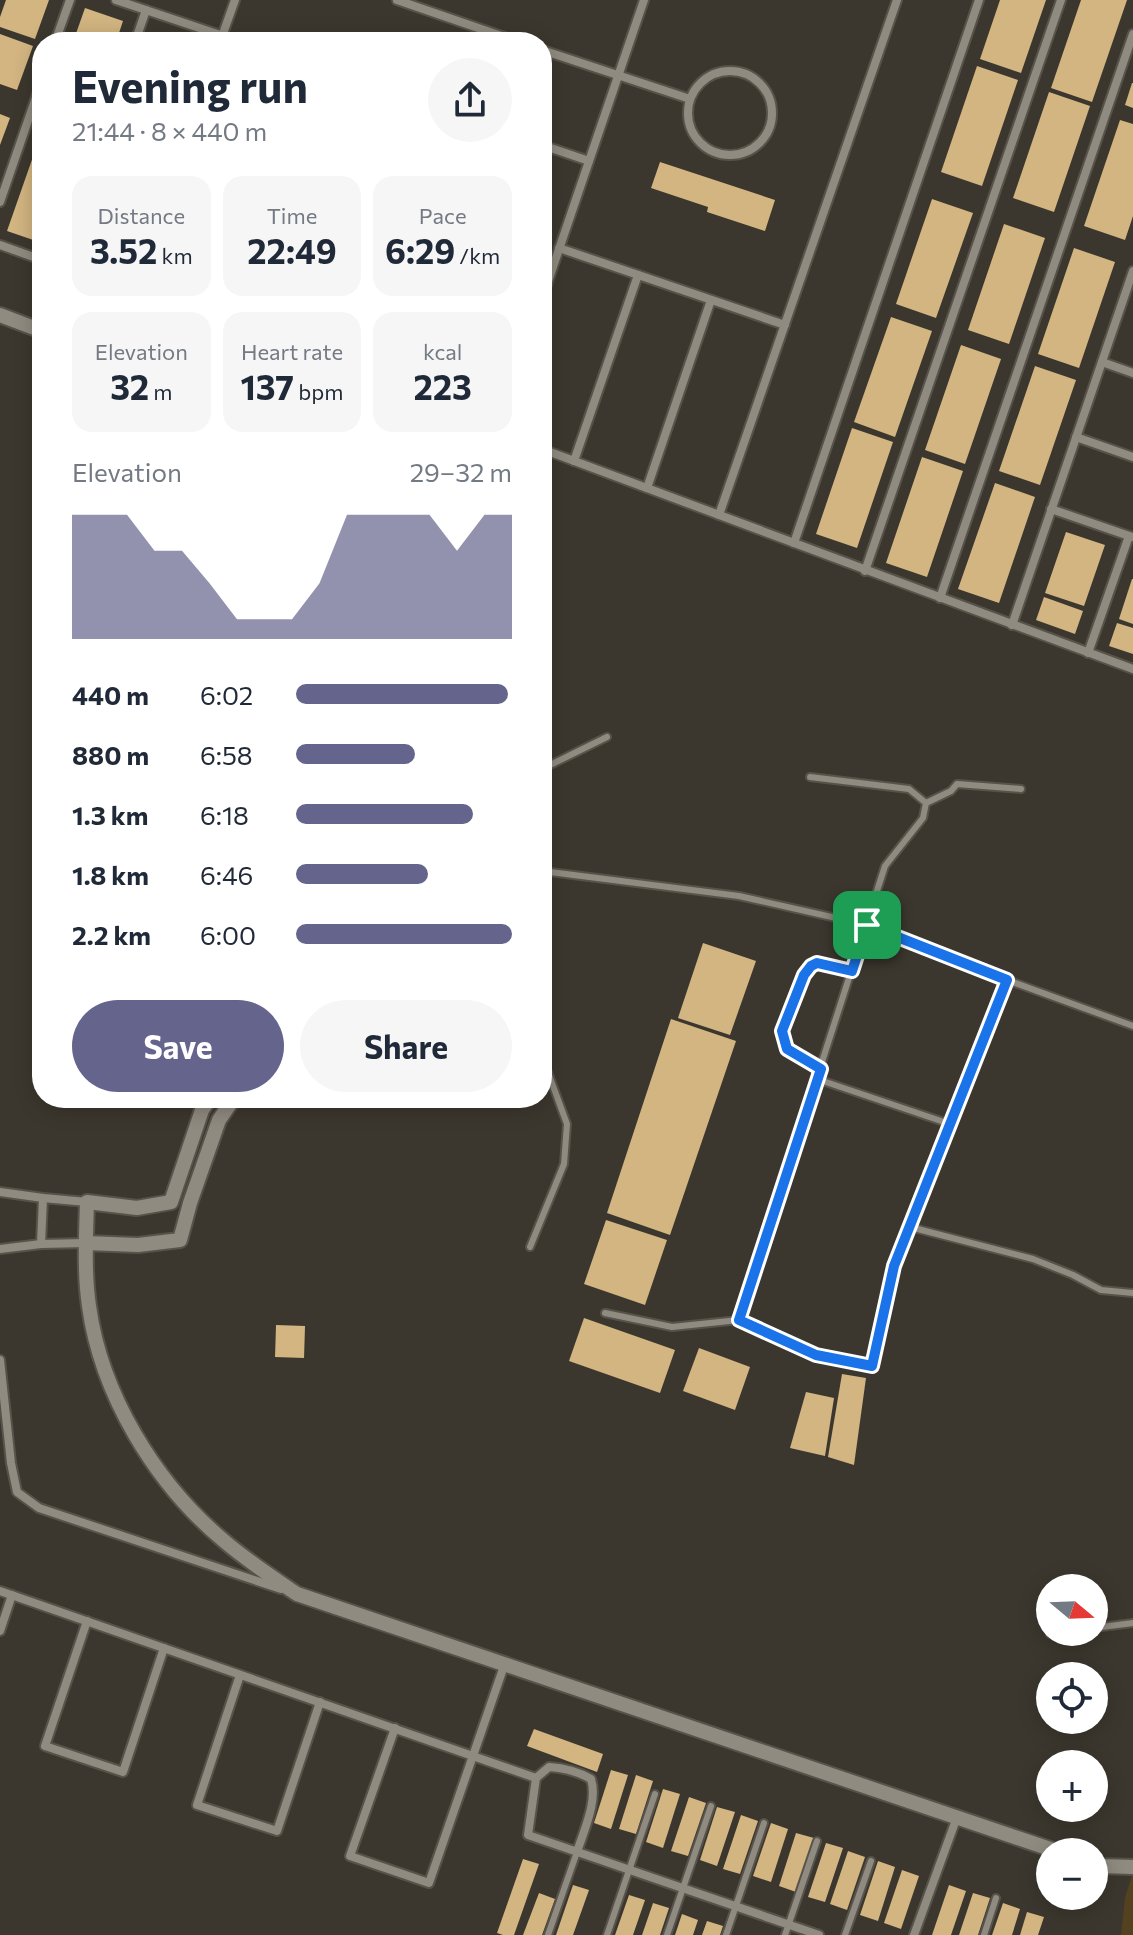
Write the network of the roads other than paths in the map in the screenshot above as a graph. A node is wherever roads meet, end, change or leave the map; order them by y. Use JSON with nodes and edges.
{"nodes":[{"id":1,"x":70,"y":0,"type":"edge"},
{"id":2,"x":116,"y":0,"type":"edge"},
{"id":3,"x":235,"y":0,"type":"edge"},
{"id":4,"x":397,"y":0,"type":"edge"},
{"id":5,"x":644,"y":0,"type":"edge"},
{"id":6,"x":897,"y":0,"type":"edge"},
{"id":7,"x":979,"y":0,"type":"edge"},
{"id":8,"x":1061,"y":0,"type":"edge"},
{"id":9,"x":146,"y":10,"type":"junction"},
{"id":10,"x":59,"y":32,"type":"edge"},
{"id":11,"x":138,"y":32,"type":"edge"},
{"id":12,"x":203,"y":32,"type":"edge"},
{"id":13,"x":224,"y":32,"type":"edge"},
{"id":14,"x":490,"y":32,"type":"edge"},
{"id":15,"x":1133,"y":34,"type":"edge"},
{"id":16,"x":552,"y":53,"type":"edge"},
{"id":17,"x":618,"y":76,"type":"junction"},
{"id":18,"x":690,"y":99,"type":"junction"},
{"id":19,"x":32,"y":109,"type":"edge"},
{"id":20,"x":552,"y":148,"type":"edge"},
{"id":21,"x":589,"y":161,"type":"junction"},
{"id":22,"x":0,"y":202,"type":"edge"},
{"id":23,"x":0,"y":245,"type":"edge"},
{"id":24,"x":559,"y":248,"type":"junction"},
{"id":25,"x":32,"y":256,"type":"edge"},
{"id":26,"x":552,"y":269,"type":"edge"},
{"id":27,"x":1133,"y":271,"type":"edge"},
{"id":28,"x":638,"y":275,"type":"junction"},
{"id":29,"x":1130,"y":292,"type":"edge"},
{"id":30,"x":711,"y":300,"type":"junction"},
{"id":31,"x":0,"y":315,"type":"edge"},
{"id":32,"x":785,"y":325,"type":"junction"},
{"id":33,"x":32,"y":327,"type":"edge"},
{"id":34,"x":1102,"y":362,"type":"junction"},
{"id":35,"x":1133,"y":373,"type":"edge"},
{"id":36,"x":1076,"y":437,"type":"junction"},
{"id":37,"x":552,"y":453,"type":"edge"},
{"id":38,"x":1133,"y":457,"type":"edge"},
{"id":39,"x":574,"y":461,"type":"junction"},
{"id":40,"x":647,"y":488,"type":"junction"},
{"id":41,"x":1051,"y":509,"type":"junction"},
{"id":42,"x":719,"y":515,"type":"junction"},
{"id":43,"x":1131,"y":536,"type":"edge"},
{"id":44,"x":794,"y":543,"type":"junction"},
{"id":45,"x":865,"y":571,"type":"junction"},
{"id":46,"x":940,"y":598,"type":"junction"},
{"id":47,"x":1012,"y":625,"type":"junction"},
{"id":48,"x":1088,"y":653,"type":"junction"},
{"id":49,"x":1133,"y":669,"type":"edge"},
{"id":50,"x":607,"y":737,"type":"dead end"},
{"id":51,"x":552,"y":764,"type":"edge"},
{"id":52,"x":810,"y":777,"type":"dead end"},
{"id":53,"x":1021,"y":789,"type":"dead end"},
{"id":54,"x":926,"y":803,"type":"junction"},
{"id":55,"x":552,"y":872,"type":"edge"},
{"id":56,"x":867,"y":925,"type":"junction"},
{"id":57,"x":852,"y":971,"type":"junction"},
{"id":58,"x":1007,"y":980,"type":"junction"},
{"id":59,"x":1133,"y":1026,"type":"edge"},
{"id":60,"x":821,"y":1069,"type":"junction"},
{"id":61,"x":817,"y":1079,"type":"junction"},
{"id":62,"x":552,"y":1083,"type":"edge"},
{"id":63,"x":203,"y":1108,"type":"edge"},
{"id":64,"x":227,"y":1108,"type":"edge"},
{"id":65,"x":950,"y":1124,"type":"junction"},
{"id":66,"x":0,"y":1192,"type":"edge"},
{"id":67,"x":43,"y":1198,"type":"junction"},
{"id":68,"x":87,"y":1202,"type":"junction"},
{"id":69,"x":910,"y":1227,"type":"junction"},
{"id":70,"x":86,"y":1243,"type":"junction"},
{"id":71,"x":41,"y":1244,"type":"junction"},
{"id":72,"x":530,"y":1247,"type":"dead end"},
{"id":73,"x":0,"y":1249,"type":"edge"},
{"id":74,"x":1133,"y":1293,"type":"edge"},
{"id":75,"x":605,"y":1313,"type":"dead end"},
{"id":76,"x":739,"y":1320,"type":"junction"},
{"id":77,"x":0,"y":1360,"type":"edge"},
{"id":78,"x":0,"y":1591,"type":"edge"},
{"id":79,"x":297,"y":1594,"type":"junction"},
{"id":80,"x":12,"y":1595,"type":"junction"},
{"id":81,"x":87,"y":1621,"type":"junction"},
{"id":82,"x":1133,"y":1623,"type":"edge"},
{"id":83,"x":1108,"y":1626,"type":"edge"},
{"id":84,"x":0,"y":1631,"type":"edge"},
{"id":85,"x":164,"y":1648,"type":"junction"},
{"id":86,"x":504,"y":1666,"type":"junction"},
{"id":87,"x":240,"y":1675,"type":"junction"},
{"id":88,"x":320,"y":1702,"type":"junction"},
{"id":89,"x":395,"y":1728,"type":"junction"},
{"id":90,"x":473,"y":1756,"type":"junction"},
{"id":91,"x":536,"y":1778,"type":"junction"},
{"id":92,"x":655,"y":1794,"type":"dead end"},
{"id":93,"x":711,"y":1806,"type":"dead end"},
{"id":94,"x":957,"y":1817,"type":"junction"},
{"id":95,"x":764,"y":1823,"type":"dead end"},
{"id":96,"x":817,"y":1841,"type":"dead end"},
{"id":97,"x":1036,"y":1844,"type":"edge"},
{"id":98,"x":577,"y":1852,"type":"junction"},
{"id":99,"x":871,"y":1861,"type":"dead end"},
{"id":100,"x":1108,"y":1866,"type":"edge"},
{"id":101,"x":1133,"y":1867,"type":"edge"},
{"id":102,"x":630,"y":1870,"type":"junction"},
{"id":103,"x":682,"y":1888,"type":"junction"},
{"id":104,"x":996,"y":1898,"type":"dead end"},
{"id":105,"x":735,"y":1906,"type":"junction"},
{"id":106,"x":788,"y":1924,"type":"junction"},
{"id":107,"x":548,"y":1935,"type":"edge"},
{"id":108,"x":607,"y":1935,"type":"edge"},
{"id":109,"x":667,"y":1935,"type":"edge"},
{"id":110,"x":726,"y":1935,"type":"edge"},
{"id":111,"x":785,"y":1935,"type":"edge"},
{"id":112,"x":819,"y":1935,"type":"edge"},
{"id":113,"x":845,"y":1935,"type":"edge"},
{"id":114,"x":914,"y":1935,"type":"edge"},
{"id":115,"x":984,"y":1935,"type":"edge"}],
"edges":[{"from":1,"to":10,"type":"street"},
{"from":2,"to":9,"type":"street"},
{"from":3,"to":13,"type":"street"},
{"from":4,"to":14,"type":"street"},
{"from":5,"to":17,"type":"street"},
{"from":6,"to":32,"type":"street"},
{"from":7,"to":44,"type":"street"},
{"from":8,"to":45,"type":"street"},
{"from":9,"to":11,"type":"street"},
{"from":9,"to":12,"type":"street"},
{"from":15,"to":46,"type":"street"},
{"from":16,"to":17,"type":"street"},
{"from":17,"to":18,"type":"street"},
{"from":17,"to":21,"type":"street"},
{"from":18,"to":18,"type":"street"},
{"from":19,"to":22,"type":"street"},
{"from":20,"to":21,"type":"street"},
{"from":21,"to":24,"type":"street"},
{"from":23,"to":25,"type":"street"},
{"from":24,"to":26,"type":"street"},
{"from":24,"to":28,"type":"street"},
{"from":27,"to":29,"type":"street"},
{"from":28,"to":30,"type":"street"},
{"from":28,"to":39,"type":"street"},
{"from":29,"to":34,"type":"street"},
{"from":30,"to":32,"type":"street"},
{"from":30,"to":40,"type":"street"},
{"from":31,"to":33,"type":"street"},
{"from":32,"to":42,"type":"street"},
{"from":34,"to":35,"type":"street"},
{"from":34,"to":36,"type":"street"},
{"from":36,"to":38,"type":"street"},
{"from":36,"to":41,"type":"street"},
{"from":37,"to":39,"type":"street"},
{"from":39,"to":40,"type":"street"},
{"from":40,"to":42,"type":"street"},
{"from":41,"to":43,"type":"street"},
{"from":41,"to":47,"type":"street"},
{"from":42,"to":44,"type":"street"},
{"from":43,"to":48,"type":"street"},
{"from":44,"to":45,"type":"street"},
{"from":45,"to":46,"type":"street"},
{"from":46,"to":47,"type":"street"},
{"from":47,"to":48,"type":"street"},
{"from":48,"to":49,"type":"street"},
{"from":50,"to":51,"type":"lane"},
{"from":52,"to":54,"type":"lane"},
{"from":53,"to":54,"type":"lane"},
{"from":54,"to":56,"type":"lane"},
{"from":55,"to":56,"type":"lane"},
{"from":56,"to":57,"type":"lane"},
{"from":56,"to":58,"type":"lane"},
{"from":57,"to":60,"type":"lane"},
{"from":57,"to":60,"type":"lane"},
{"from":58,"to":59,"type":"lane"},
{"from":58,"to":65,"type":"lane"},
{"from":60,"to":61,"type":"lane"},
{"from":61,"to":65,"type":"lane"},
{"from":61,"to":76,"type":"lane"},
{"from":62,"to":72,"type":"lane"},
{"from":63,"to":68,"type":"street"},
{"from":64,"to":70,"type":"street"},
{"from":65,"to":69,"type":"lane"},
{"from":66,"to":67,"type":"street"},
{"from":67,"to":68,"type":"street"},
{"from":67,"to":71,"type":"street"},
{"from":68,"to":70,"type":"street"},
{"from":69,"to":74,"type":"lane"},
{"from":69,"to":76,"type":"lane"},
{"from":70,"to":71,"type":"street"},
{"from":70,"to":79,"type":"street"},
{"from":71,"to":73,"type":"street"},
{"from":75,"to":76,"type":"lane"},
{"from":77,"to":79,"type":"street"},
{"from":78,"to":80,"type":"street"},
{"from":79,"to":86,"type":"street"},
{"from":80,"to":81,"type":"street"},
{"from":80,"to":84,"type":"street"},
{"from":81,"to":85,"type":"street"},
{"from":81,"to":85,"type":"street"},
{"from":82,"to":83,"type":"lane"},
{"from":85,"to":87,"type":"street"},
{"from":86,"to":90,"type":"street"},
{"from":86,"to":94,"type":"street"},
{"from":87,"to":88,"type":"street"},
{"from":87,"to":88,"type":"street"},
{"from":88,"to":89,"type":"street"},
{"from":89,"to":90,"type":"street"},
{"from":89,"to":90,"type":"street"},
{"from":90,"to":91,"type":"street"},
{"from":91,"to":98,"type":"street"},
{"from":91,"to":98,"type":"street"},
{"from":92,"to":102,"type":"lane"},
{"from":93,"to":103,"type":"lane"},
{"from":94,"to":97,"type":"street"},
{"from":94,"to":114,"type":"street"},
{"from":95,"to":105,"type":"lane"},
{"from":96,"to":106,"type":"lane"},
{"from":98,"to":102,"type":"street"},
{"from":98,"to":107,"type":"lane"},
{"from":99,"to":113,"type":"lane"},
{"from":100,"to":101,"type":"street"},
{"from":102,"to":103,"type":"street"},
{"from":102,"to":108,"type":"lane"},
{"from":103,"to":105,"type":"street"},
{"from":103,"to":109,"type":"lane"},
{"from":104,"to":115,"type":"lane"},
{"from":105,"to":106,"type":"street"},
{"from":105,"to":110,"type":"lane"},
{"from":106,"to":111,"type":"lane"},
{"from":106,"to":112,"type":"street"}]}
